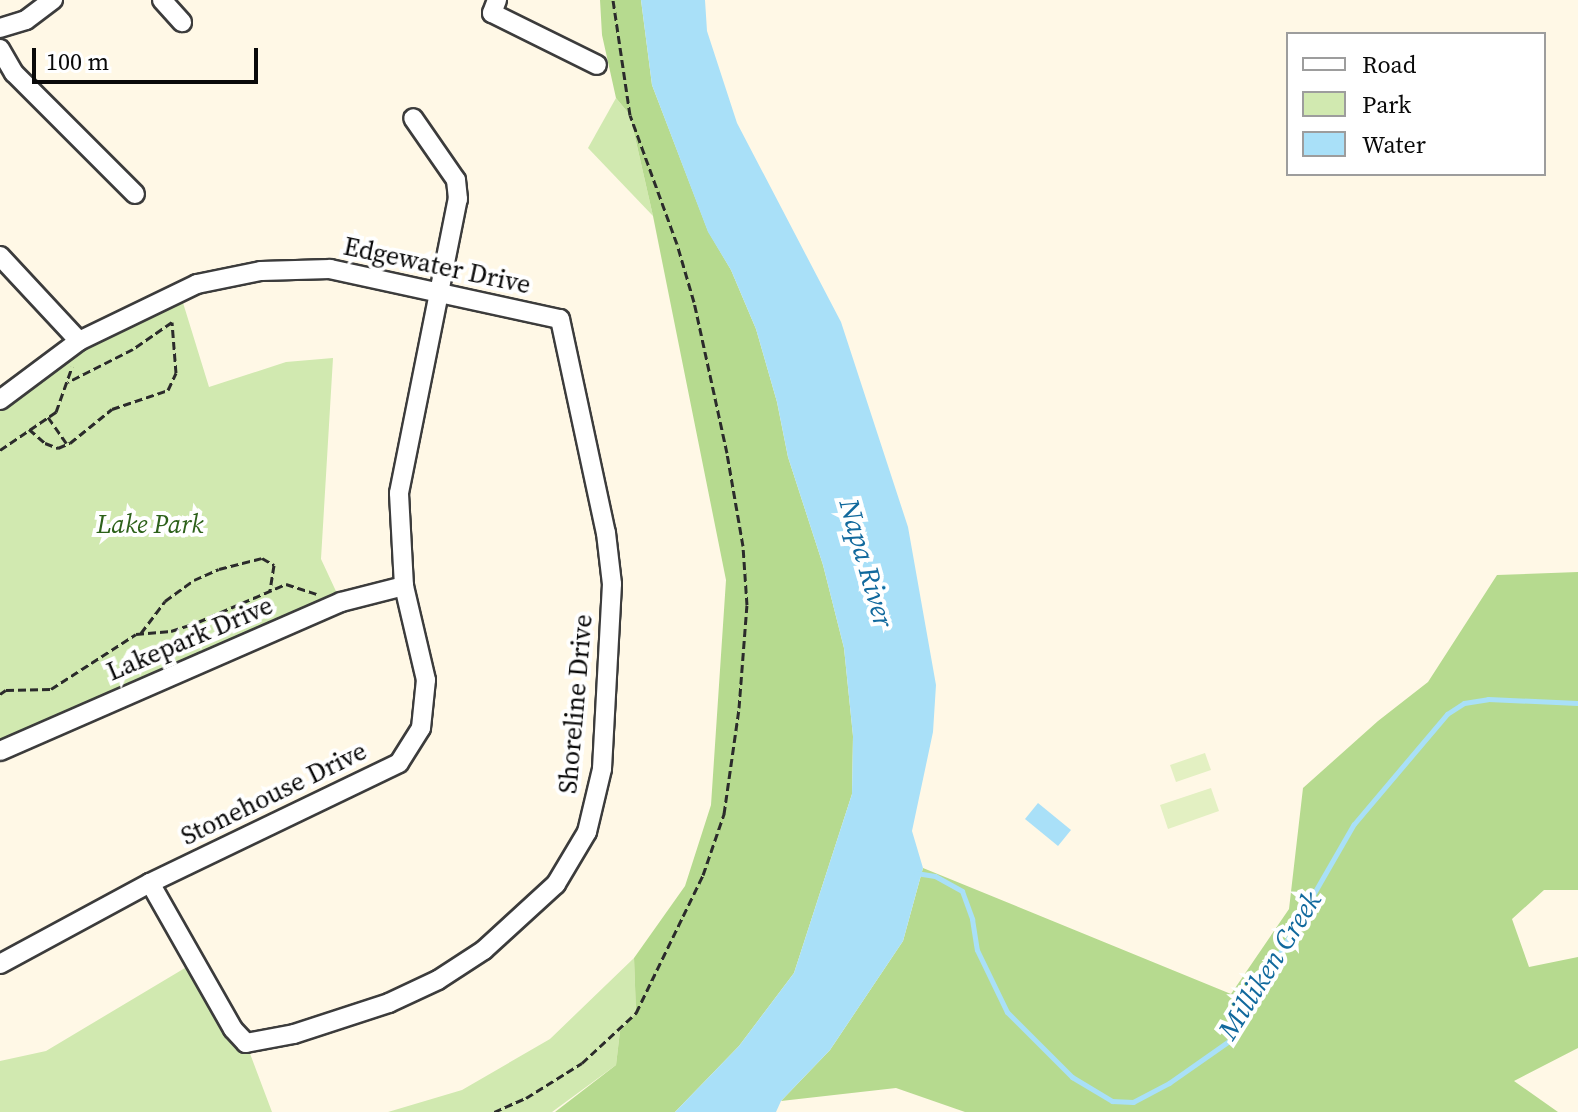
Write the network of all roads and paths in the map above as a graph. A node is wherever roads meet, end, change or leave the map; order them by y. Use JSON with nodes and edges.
{"nodes":[{"id":1,"x":53,"y":0,"type":"edge"},
{"id":2,"x":162,"y":0,"type":"edge"},
{"id":3,"x":497,"y":0,"type":"edge"},
{"id":4,"x":613,"y":0,"type":"edge"},
{"id":5,"x":182,"y":22,"type":"dead end"},
{"id":6,"x":0,"y":28,"type":"edge"},
{"id":7,"x":0,"y":49,"type":"edge"},
{"id":8,"x":597,"y":65,"type":"dead end"},
{"id":9,"x":413,"y":118,"type":"dead end"},
{"id":10,"x":135,"y":194,"type":"dead end"},
{"id":11,"x":0,"y":256,"type":"edge"},
{"id":12,"x":438,"y":293,"type":"junction"},
{"id":13,"x":560,"y":319,"type":"joint"},
{"id":14,"x":79,"y":341,"type":"junction"},
{"id":15,"x":68,"y":382,"type":"junction"},
{"id":16,"x":0,"y":400,"type":"edge"},
{"id":17,"x":48,"y":417,"type":"junction"},
{"id":18,"x":29,"y":429,"type":"junction"},
{"id":19,"x":67,"y":444,"type":"junction"},
{"id":20,"x":0,"y":450,"type":"edge"},
{"id":21,"x":404,"y":586,"type":"junction"},
{"id":22,"x":270,"y":591,"type":"junction"},
{"id":23,"x":341,"y":602,"type":"junction"},
{"id":24,"x":140,"y":634,"type":"junction"},
{"id":25,"x":0,"y":694,"type":"edge"},
{"id":26,"x":0,"y":751,"type":"edge"},
{"id":27,"x":150,"y":883,"type":"junction"},
{"id":28,"x":0,"y":964,"type":"edge"},
{"id":29,"x":494,"y":1112,"type":"edge"}],
"edges":[{"from":1,"to":6,"type":"street"},
{"from":2,"to":5,"type":"street"},
{"from":3,"to":8,"type":"street"},
{"from":4,"to":29,"type":"path"},
{"from":7,"to":10,"type":"street"},
{"from":9,"to":12,"type":"street","name":"Stonehouse Drive"},
{"from":11,"to":14,"type":"street"},
{"from":12,"to":13,"type":"street","name":"Edgewater Drive"},
{"from":12,"to":14,"type":"street","name":"Edgewater Drive"},
{"from":12,"to":21,"type":"street","name":"Stonehouse Drive"},
{"from":13,"to":27,"type":"street","name":"Shoreline Drive"},
{"from":14,"to":15,"type":"path"},
{"from":14,"to":16,"type":"street","name":"Edgewater Drive"},
{"from":15,"to":17,"type":"path"},
{"from":15,"to":19,"type":"path"},
{"from":17,"to":18,"type":"path"},
{"from":17,"to":19,"type":"path"},
{"from":18,"to":19,"type":"path"},
{"from":18,"to":20,"type":"path"},
{"from":21,"to":23,"type":"street","name":"Lakepark Drive"},
{"from":21,"to":27,"type":"street","name":"Stonehouse Drive"},
{"from":22,"to":23,"type":"path"},
{"from":22,"to":24,"type":"path"},
{"from":22,"to":24,"type":"path"},
{"from":23,"to":26,"type":"street","name":"Lakepark Drive"},
{"from":24,"to":25,"type":"path"},
{"from":27,"to":28,"type":"street","name":"Stonehouse Drive"}]}
